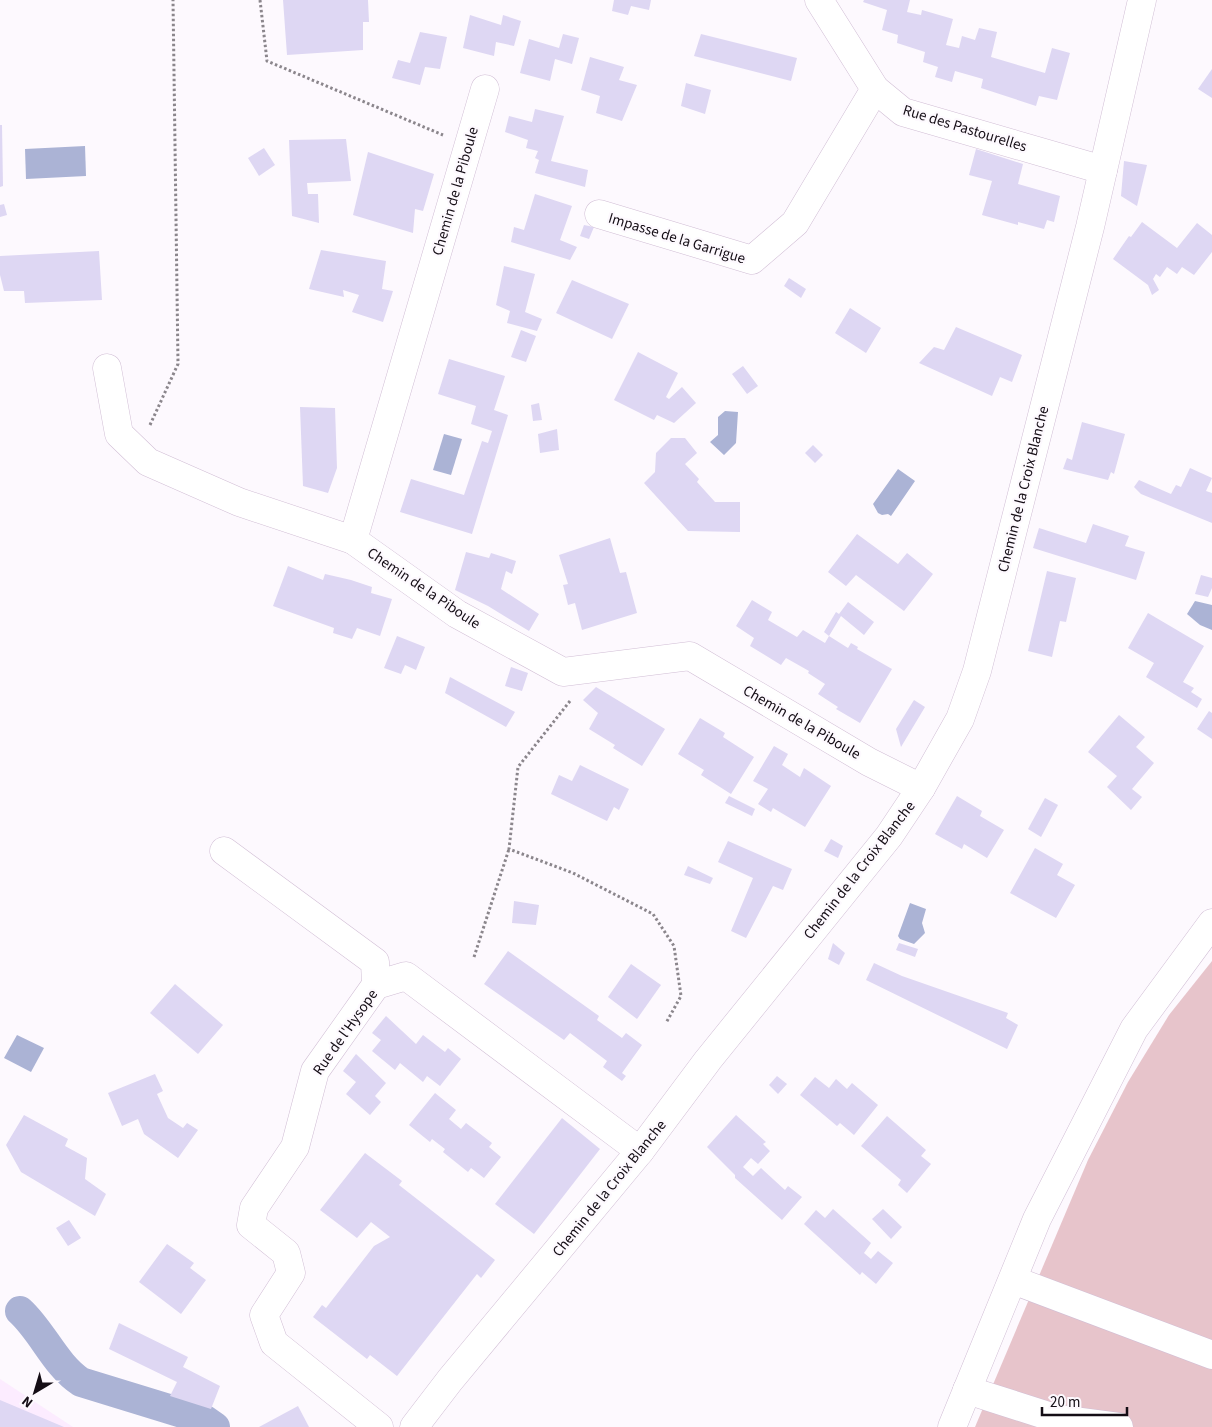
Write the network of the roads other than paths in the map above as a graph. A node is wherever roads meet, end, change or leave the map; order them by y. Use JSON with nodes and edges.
{"nodes":[{"id":1,"x":819,"y":0,"type":"edge"},
{"id":2,"x":1142,"y":0,"type":"edge"},
{"id":3,"x":485,"y":89,"type":"dead end"},
{"id":4,"x":875,"y":89,"type":"junction"},
{"id":5,"x":1103,"y":170,"type":"junction"},
{"id":6,"x":598,"y":214,"type":"dead end"},
{"id":7,"x":108,"y":368,"type":"dead end"},
{"id":8,"x":353,"y":540,"type":"junction"},
{"id":9,"x":921,"y":788,"type":"junction"},
{"id":10,"x":224,"y":851,"type":"dead end"},
{"id":11,"x":1212,"y":923,"type":"edge"},
{"id":12,"x":376,"y":985,"type":"junction"},
{"id":13,"x":640,"y":1151,"type":"junction"},
{"id":14,"x":1013,"y":1280,"type":"junction"},
{"id":15,"x":1212,"y":1355,"type":"edge"},
{"id":16,"x":967,"y":1390,"type":"junction"},
{"id":17,"x":379,"y":1427,"type":"edge"},
{"id":18,"x":414,"y":1427,"type":"edge"},
{"id":19,"x":952,"y":1427,"type":"edge"},
{"id":20,"x":1118,"y":1427,"type":"edge"}],
"edges":[{"from":1,"to":4,"type":"street","name":"Rue des Pastourelles"},
{"from":2,"to":5,"type":"street","name":"Chemin de la Croix Blanche"},
{"from":3,"to":8,"type":"street","name":"Chemin de la Piboule"},
{"from":4,"to":5,"type":"street","name":"Rue des Pastourelles"},
{"from":4,"to":6,"type":"street","name":"Impasse de la Garrigue"},
{"from":5,"to":9,"type":"street","name":"Chemin de la Croix Blanche"},
{"from":7,"to":8,"type":"street"},
{"from":8,"to":9,"type":"street","name":"Chemin de la Piboule"},
{"from":9,"to":13,"type":"street","name":"Chemin de la Croix Blanche"},
{"from":10,"to":12,"type":"street"},
{"from":11,"to":14,"type":"street"},
{"from":12,"to":13,"type":"street","name":"Rue de l'Hysope"},
{"from":12,"to":17,"type":"street","name":"Rue de l'Hysope"},
{"from":13,"to":18,"type":"street","name":"Chemin de la Croix Blanche"},
{"from":14,"to":15,"type":"street"},
{"from":14,"to":16,"type":"street"},
{"from":16,"to":19,"type":"street"},
{"from":16,"to":20,"type":"street"}]}
